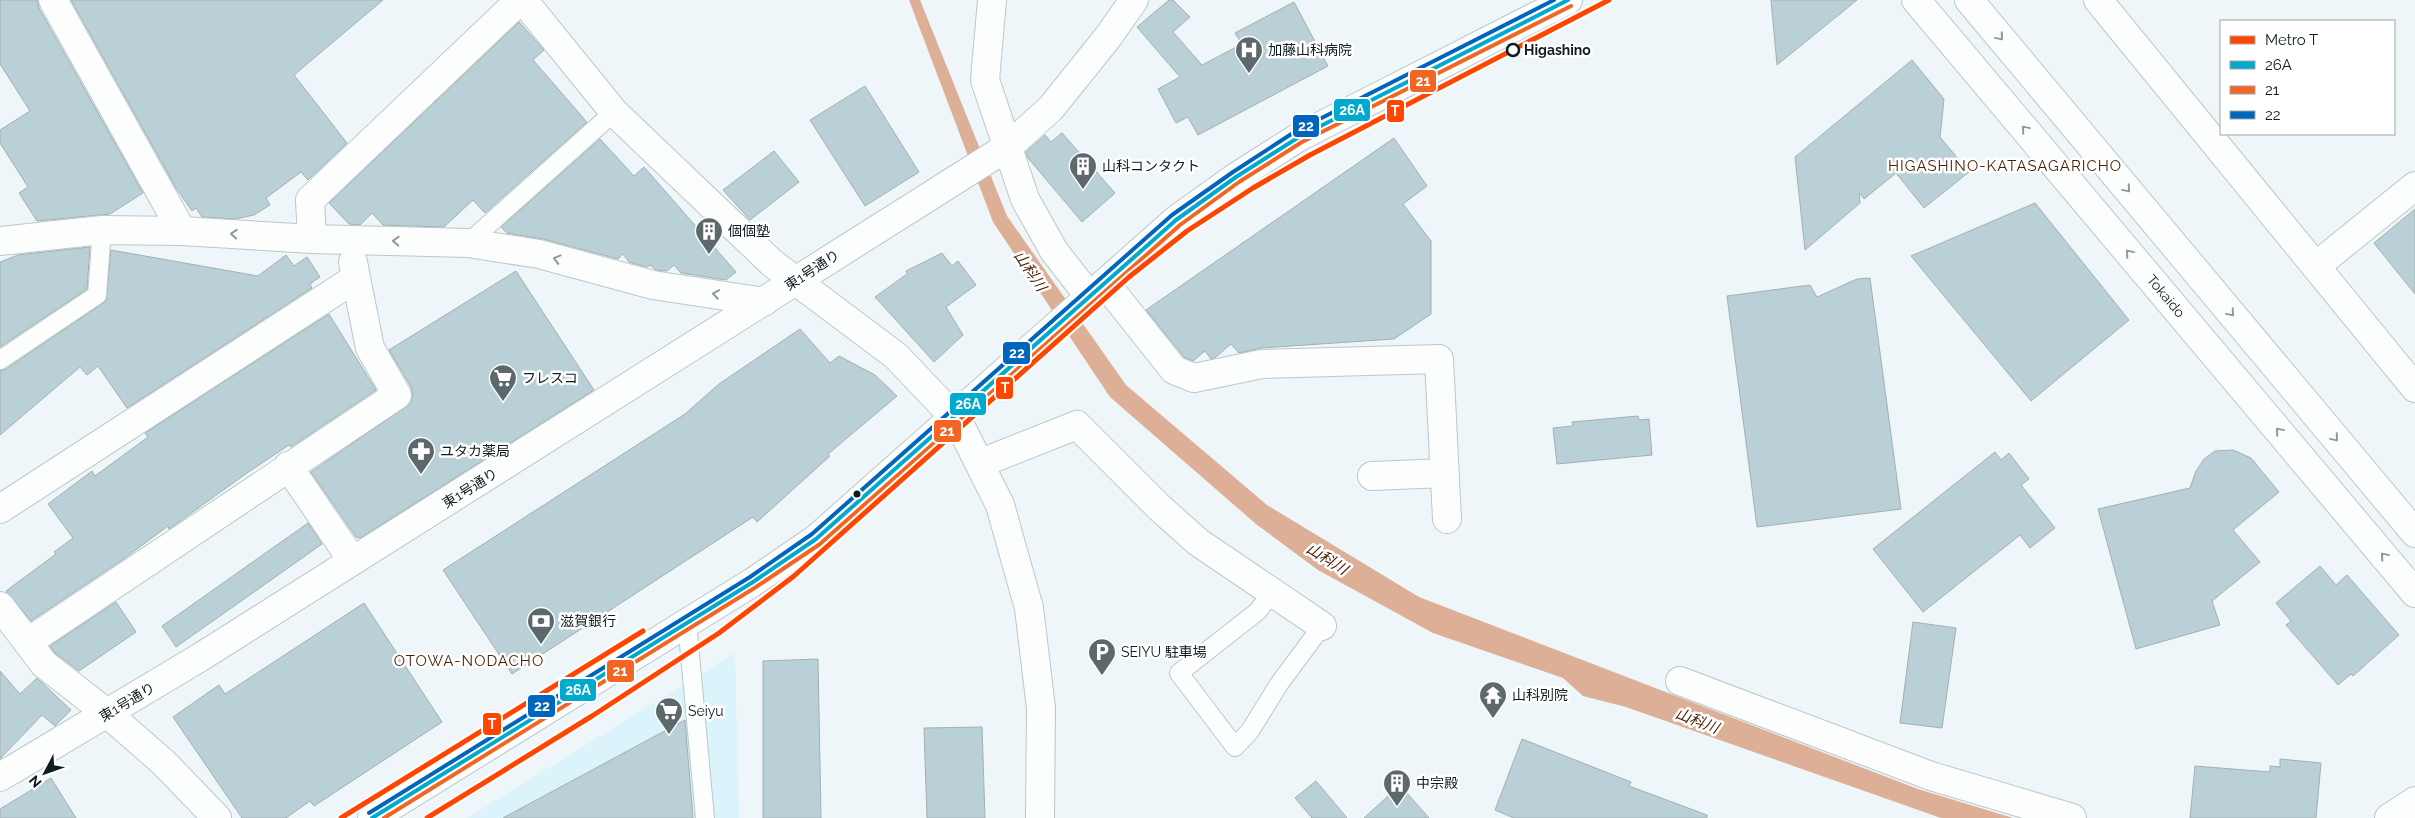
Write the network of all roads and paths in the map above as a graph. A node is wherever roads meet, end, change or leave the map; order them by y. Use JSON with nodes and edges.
{"nodes":[{"id":1,"x":53,"y":0,"type":"edge"},
{"id":2,"x":522,"y":0,"type":"edge"},
{"id":3,"x":992,"y":0,"type":"edge"},
{"id":4,"x":1134,"y":0,"type":"edge"},
{"id":5,"x":1568,"y":0,"type":"edge"},
{"id":6,"x":1916,"y":0,"type":"edge"},
{"id":7,"x":1968,"y":0,"type":"edge"},
{"id":8,"x":2098,"y":0,"type":"edge"},
{"id":9,"x":614,"y":112,"type":"junction"},
{"id":10,"x":1003,"y":150,"type":"junction"},
{"id":11,"x":2415,"y":186,"type":"edge"},
{"id":12,"x":102,"y":230,"type":"junction"},
{"id":13,"x":182,"y":231,"type":"junction"},
{"id":14,"x":312,"y":239,"type":"junction"},
{"id":15,"x":348,"y":240,"type":"junction"},
{"id":16,"x":0,"y":241,"type":"edge"},
{"id":17,"x":468,"y":243,"type":"junction"},
{"id":18,"x":2316,"y":266,"type":"junction"},
{"id":19,"x":356,"y":278,"type":"junction"},
{"id":20,"x":795,"y":280,"type":"junction"},
{"id":21,"x":1092,"y":294,"type":"junction"},
{"id":22,"x":764,"y":302,"type":"junction"},
{"id":23,"x":0,"y":360,"type":"edge"},
{"id":24,"x":2415,"y":388,"type":"edge"},
{"id":25,"x":954,"y":417,"type":"junction"},
{"id":26,"x":981,"y":463,"type":"junction"},
{"id":27,"x":288,"y":466,"type":"junction"},
{"id":28,"x":1444,"y":472,"type":"junction"},
{"id":29,"x":1372,"y":476,"type":"dead end"},
{"id":30,"x":0,"y":509,"type":"edge"},
{"id":31,"x":1447,"y":519,"type":"dead end"},
{"id":32,"x":2415,"y":533,"type":"edge"},
{"id":33,"x":352,"y":560,"type":"junction"},
{"id":34,"x":1272,"y":592,"type":"junction"},
{"id":35,"x":2415,"y":593,"type":"edge"},
{"id":36,"x":0,"y":606,"type":"edge"},
{"id":37,"x":687,"y":622,"type":"junction"},
{"id":38,"x":1322,"y":626,"type":"joint"},
{"id":39,"x":28,"y":642,"type":"junction"},
{"id":40,"x":1680,"y":681,"type":"dead end"},
{"id":41,"x":108,"y":714,"type":"junction"},
{"id":42,"x":0,"y":777,"type":"edge"},
{"id":43,"x":2415,"y":802,"type":"edge"},
{"id":44,"x":217,"y":818,"type":"edge"},
{"id":45,"x":372,"y":818,"type":"edge"},
{"id":46,"x":705,"y":818,"type":"edge"},
{"id":47,"x":1040,"y":818,"type":"edge"},
{"id":48,"x":2072,"y":818,"type":"edge"},
{"id":49,"x":2389,"y":818,"type":"edge"}],
"edges":[{"from":1,"to":13,"type":"main road"},
{"from":2,"to":9,"type":"main road"},
{"from":2,"to":14,"type":"main road"},
{"from":3,"to":10,"type":"main road"},
{"from":4,"to":10,"type":"main road","name":"東1号通り"},
{"from":5,"to":21,"type":"main road"},
{"from":35,"to":6,"type":"main road","name":"Tokaido","one_way":true},
{"from":7,"to":32,"type":"main road","one_way":true},
{"from":8,"to":18,"type":"main road"},
{"from":9,"to":17,"type":"lane"},
{"from":9,"to":20,"type":"main road"},
{"from":10,"to":20,"type":"main road","name":"東1号通り"},
{"from":10,"to":21,"type":"main road"},
{"from":11,"to":18,"type":"main road"},
{"from":12,"to":13,"type":"main road"},
{"from":12,"to":16,"type":"main road"},
{"from":12,"to":23,"type":"lane"},
{"from":14,"to":13,"type":"main road","one_way":true},
{"from":14,"to":15,"type":"main road"},
{"from":17,"to":15,"type":"main road","one_way":true},
{"from":15,"to":19,"type":"main road"},
{"from":22,"to":17,"type":"main road","one_way":true},
{"from":18,"to":24,"type":"main road"},
{"from":19,"to":27,"type":"main road"},
{"from":19,"to":30,"type":"main road"},
{"from":20,"to":22,"type":"main road","name":"東1号通り"},
{"from":20,"to":25,"type":"main road"},
{"from":21,"to":25,"type":"main road"},
{"from":21,"to":28,"type":"main road"},
{"from":22,"to":33,"type":"main road","name":"東1号通り"},
{"from":25,"to":26,"type":"main road"},
{"from":25,"to":37,"type":"main road"},
{"from":26,"to":34,"type":"main road"},
{"from":26,"to":47,"type":"main road"},
{"from":27,"to":33,"type":"main road"},
{"from":27,"to":39,"type":"main road"},
{"from":28,"to":29,"type":"main road"},
{"from":28,"to":31,"type":"main road"},
{"from":33,"to":41,"type":"main road","name":"東1号通り"},
{"from":34,"to":38,"type":"main road"},
{"from":34,"to":38,"type":"lane"},
{"from":36,"to":39,"type":"main road"},
{"from":37,"to":45,"type":"main road"},
{"from":37,"to":46,"type":"lane"},
{"from":39,"to":41,"type":"main road"},
{"from":40,"to":48,"type":"main road"},
{"from":41,"to":42,"type":"main road","name":"東1号通り"},
{"from":41,"to":44,"type":"main road"},
{"from":43,"to":49,"type":"main road"}]}
